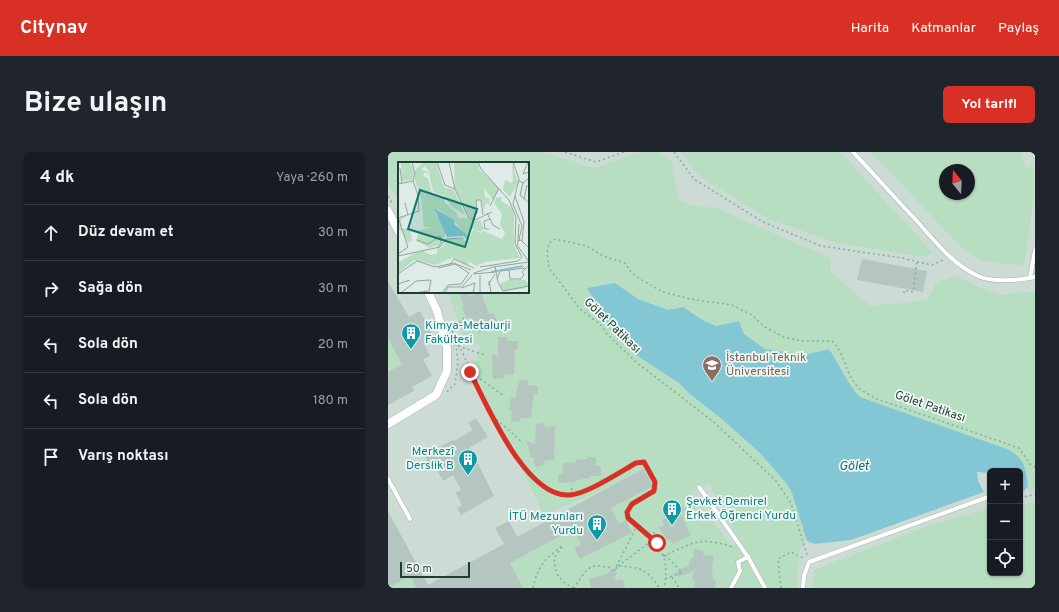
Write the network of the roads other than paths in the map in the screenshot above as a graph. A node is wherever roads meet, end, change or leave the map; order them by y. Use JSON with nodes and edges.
{"nodes":[{"id":1,"x":853,"y":152,"type":"edge"},
{"id":2,"x":388,"y":211,"type":"edge"},
{"id":3,"x":398,"y":230,"type":"edge"},
{"id":4,"x":1035,"y":250,"type":"edge"},
{"id":5,"x":1035,"y":277,"type":"edge"},
{"id":6,"x":1030,"y":278,"type":"junction"},
{"id":7,"x":428,"y":293,"type":"edge"},
{"id":8,"x":388,"y":424,"type":"edge"},
{"id":9,"x":388,"y":479,"type":"edge"},
{"id":10,"x":699,"y":487,"type":"dead end"},
{"id":11,"x":987,"y":497,"type":"edge"},
{"id":12,"x":410,"y":519,"type":"dead end"},
{"id":13,"x":748,"y":557,"type":"junction"},
{"id":14,"x":731,"y":588,"type":"edge"},
{"id":15,"x":765,"y":588,"type":"edge"},
{"id":16,"x":803,"y":588,"type":"edge"}],
"edges":[{"from":1,"to":6,"type":"lane"},
{"from":2,"to":3,"type":"street"},
{"from":4,"to":6,"type":"lane"},
{"from":5,"to":6,"type":"lane"},
{"from":7,"to":8,"type":"street"},
{"from":9,"to":12,"type":"lane"},
{"from":10,"to":13,"type":"lane"},
{"from":11,"to":16,"type":"lane"},
{"from":13,"to":14,"type":"lane"},
{"from":13,"to":15,"type":"lane"}]}
